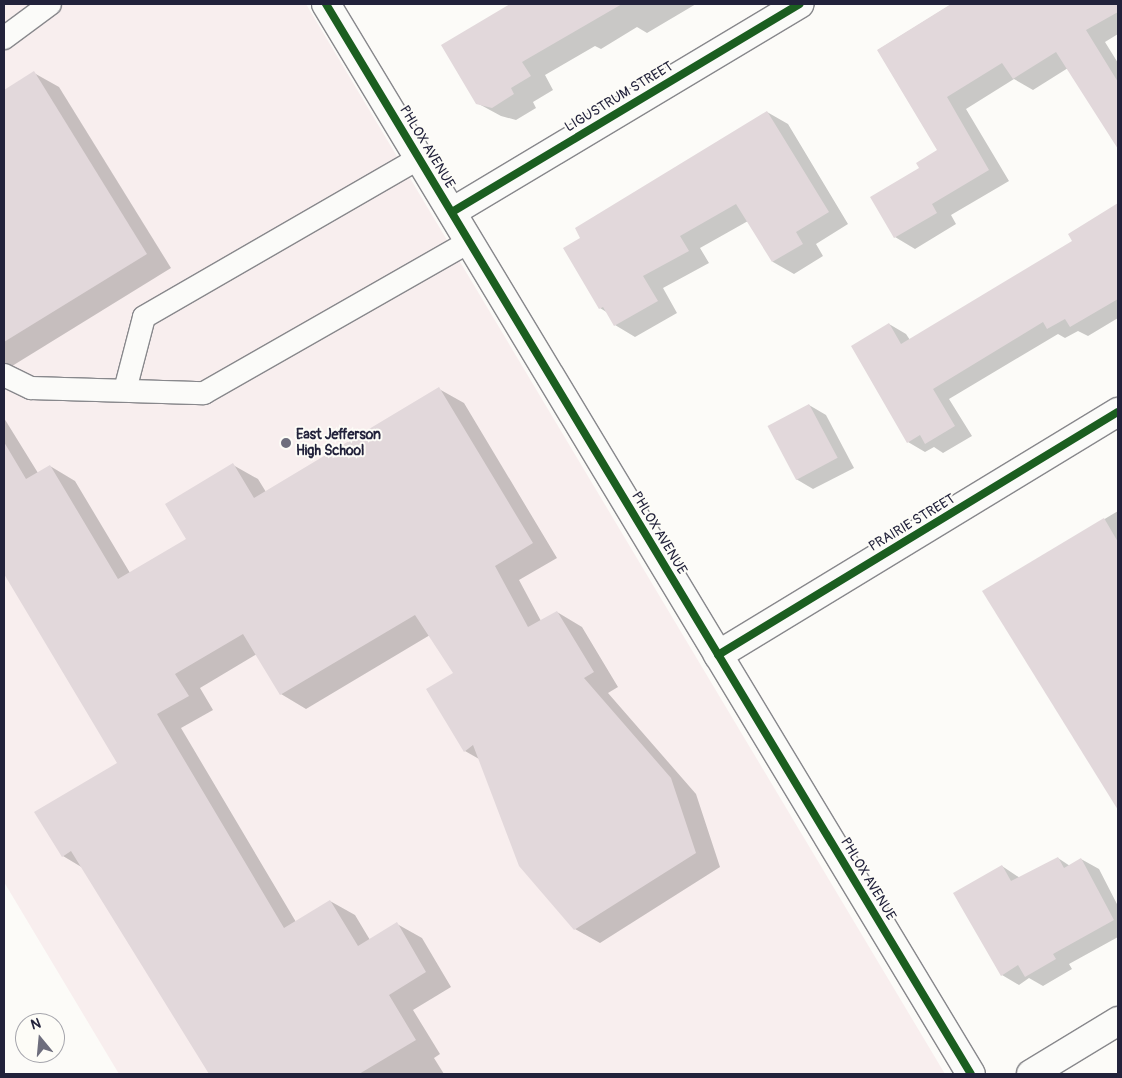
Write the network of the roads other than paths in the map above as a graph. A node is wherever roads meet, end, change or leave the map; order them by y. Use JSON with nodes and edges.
{"nodes":[{"id":1,"x":50,"y":4,"type":"edge"},
{"id":2,"x":326,"y":4,"type":"edge"},
{"id":3,"x":799,"y":4,"type":"edge"},
{"id":4,"x":4,"y":38,"type":"edge"},
{"id":5,"x":419,"y":158,"type":"junction"},
{"id":6,"x":452,"y":212,"type":"junction"},
{"id":7,"x":470,"y":241,"type":"junction"},
{"id":8,"x":4,"y":375,"type":"edge"},
{"id":9,"x":125,"y":390,"type":"junction"},
{"id":10,"x":1118,"y":412,"type":"edge"},
{"id":11,"x":718,"y":655,"type":"junction"},
{"id":12,"x":1118,"y":1021,"type":"edge"},
{"id":13,"x":971,"y":1074,"type":"edge"},
{"id":14,"x":1031,"y":1074,"type":"edge"}],
"edges":[{"from":1,"to":4,"type":"lane"},
{"from":2,"to":5,"type":"street","name":"PHLOX AVENUE"},
{"from":3,"to":6,"type":"street","name":"LIGUSTRUM STREET"},
{"from":5,"to":6,"type":"street","name":"PHLOX AVENUE"},
{"from":5,"to":9,"type":"lane"},
{"from":6,"to":7,"type":"street","name":"PHLOX AVENUE"},
{"from":7,"to":9,"type":"lane"},
{"from":7,"to":11,"type":"street","name":"PHLOX AVENUE"},
{"from":8,"to":9,"type":"lane"},
{"from":10,"to":11,"type":"street","name":"PRAIRIE STREET"},
{"from":11,"to":13,"type":"street","name":"PHLOX AVENUE"},
{"from":12,"to":14,"type":"street"}]}
